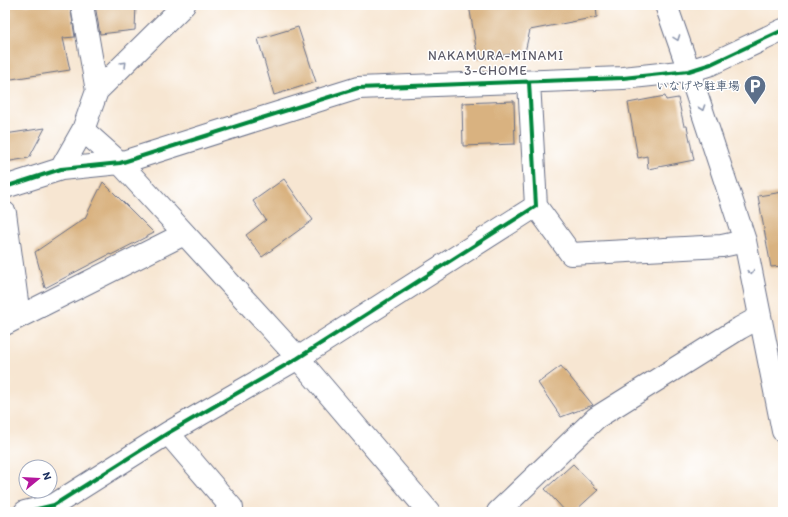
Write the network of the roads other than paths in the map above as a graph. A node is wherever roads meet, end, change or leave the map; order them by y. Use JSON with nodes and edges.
{"nodes":[{"id":1,"x":82,"y":5,"type":"edge"},
{"id":2,"x":184,"y":5,"type":"edge"},
{"id":3,"x":666,"y":5,"type":"edge"},
{"id":4,"x":783,"y":30,"type":"edge"},
{"id":5,"x":689,"y":71,"type":"junction"},
{"id":6,"x":529,"y":82,"type":"junction"},
{"id":7,"x":96,"y":91,"type":"junction"},
{"id":8,"x":83,"y":130,"type":"junction"},
{"id":9,"x":120,"y":163,"type":"junction"},
{"id":10,"x":61,"y":169,"type":"junction"},
{"id":11,"x":5,"y":187,"type":"edge"},
{"id":12,"x":536,"y":206,"type":"junction"},
{"id":13,"x":5,"y":213,"type":"edge"},
{"id":14,"x":184,"y":234,"type":"junction"},
{"id":15,"x":746,"y":241,"type":"junction"},
{"id":16,"x":760,"y":318,"type":"junction"},
{"id":17,"x":12,"y":320,"type":"edge"},
{"id":18,"x":298,"y":358,"type":"junction"},
{"id":19,"x":783,"y":431,"type":"edge"},
{"id":20,"x":168,"y":433,"type":"junction"},
{"id":21,"x":231,"y":511,"type":"edge"},
{"id":22,"x":25,"y":512,"type":"edge"},
{"id":23,"x":429,"y":512,"type":"edge"},
{"id":24,"x":498,"y":512,"type":"edge"}],
"edges":[{"from":1,"to":7,"type":"street"},
{"from":7,"to":2,"type":"street","one_way":true},
{"from":3,"to":5,"type":"street","one_way":true},
{"from":4,"to":5,"type":"street"},
{"from":5,"to":6,"type":"street"},
{"from":5,"to":15,"type":"street","one_way":true},
{"from":6,"to":9,"type":"street"},
{"from":6,"to":12,"type":"street"},
{"from":7,"to":8,"type":"street"},
{"from":8,"to":9,"type":"street"},
{"from":8,"to":10,"type":"street"},
{"from":9,"to":10,"type":"street"},
{"from":9,"to":14,"type":"street"},
{"from":10,"to":11,"type":"street"},
{"from":12,"to":15,"type":"street"},
{"from":12,"to":18,"type":"street"},
{"from":13,"to":17,"type":"street"},
{"from":14,"to":17,"type":"street"},
{"from":14,"to":18,"type":"street"},
{"from":15,"to":16,"type":"street","one_way":true},
{"from":16,"to":19,"type":"street"},
{"from":16,"to":24,"type":"street"},
{"from":18,"to":20,"type":"street"},
{"from":18,"to":23,"type":"street"},
{"from":20,"to":21,"type":"street"},
{"from":20,"to":22,"type":"street"}]}
